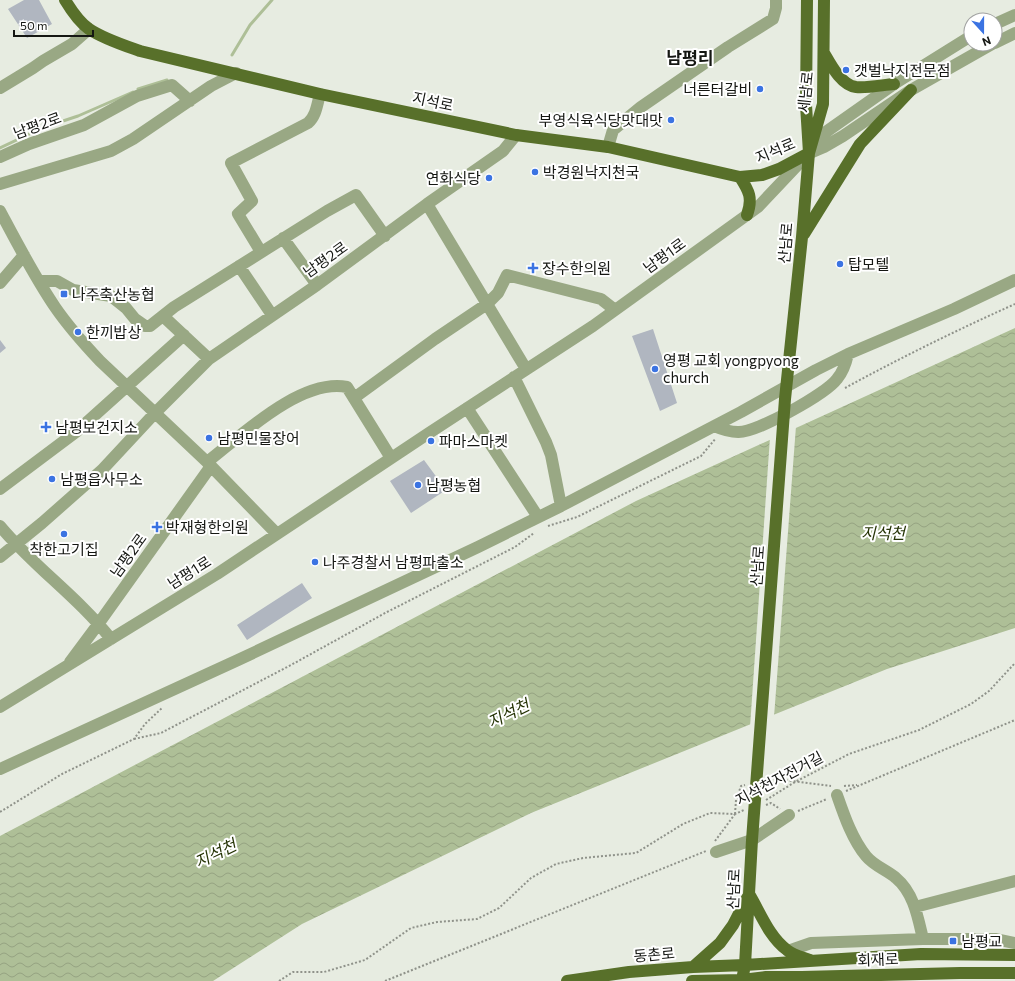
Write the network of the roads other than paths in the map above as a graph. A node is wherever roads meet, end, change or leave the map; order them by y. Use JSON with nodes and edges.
{"nodes":[{"id":1,"x":65,"y":0,"type":"edge"},
{"id":2,"x":776,"y":0,"type":"edge"},
{"id":3,"x":807,"y":0,"type":"edge"},
{"id":4,"x":824,"y":0,"type":"edge"},
{"id":5,"x":1015,"y":15,"type":"edge"},
{"id":6,"x":1003,"y":20,"type":"edge"},
{"id":7,"x":89,"y":29,"type":"junction"},
{"id":8,"x":1015,"y":33,"type":"edge"},
{"id":9,"x":1003,"y":39,"type":"edge"},
{"id":10,"x":963,"y":41,"type":"edge"},
{"id":11,"x":978,"y":52,"type":"edge"},
{"id":12,"x":824,"y":53,"type":"junction"},
{"id":13,"x":236,"y":73,"type":"junction"},
{"id":14,"x":894,"y":84,"type":"junction"},
{"id":15,"x":0,"y":88,"type":"edge"},
{"id":16,"x":911,"y":90,"type":"junction"},
{"id":17,"x":320,"y":94,"type":"junction"},
{"id":18,"x":190,"y":101,"type":"junction"},
{"id":19,"x":516,"y":135,"type":"junction"},
{"id":20,"x":608,"y":147,"type":"junction"},
{"id":21,"x":809,"y":153,"type":"junction"},
{"id":22,"x":0,"y":157,"type":"edge"},
{"id":23,"x":740,"y":177,"type":"junction"},
{"id":24,"x":0,"y":184,"type":"edge"},
{"id":25,"x":427,"y":204,"type":"junction"},
{"id":26,"x":0,"y":210,"type":"edge"},
{"id":27,"x":747,"y":215,"type":"junction"},
{"id":28,"x":385,"y":236,"type":"junction"},
{"id":29,"x":802,"y":237,"type":"junction"},
{"id":30,"x":283,"y":238,"type":"junction"},
{"id":31,"x":261,"y":252,"type":"junction"},
{"id":32,"x":24,"y":255,"type":"junction"},
{"id":33,"x":239,"y":266,"type":"junction"},
{"id":34,"x":1015,"y":280,"type":"edge"},
{"id":35,"x":39,"y":281,"type":"junction"},
{"id":36,"x":0,"y":283,"type":"edge"},
{"id":37,"x":317,"y":285,"type":"junction"},
{"id":38,"x":487,"y":304,"type":"junction"},
{"id":39,"x":615,"y":310,"type":"junction"},
{"id":40,"x":272,"y":315,"type":"junction"},
{"id":41,"x":163,"y":316,"type":"junction"},
{"id":42,"x":184,"y":336,"type":"junction"},
{"id":43,"x":848,"y":354,"type":"junction"},
{"id":44,"x":209,"y":359,"type":"junction"},
{"id":45,"x":526,"y":369,"type":"junction"},
{"id":46,"x":514,"y":378,"type":"junction"},
{"id":47,"x":126,"y":386,"type":"junction"},
{"id":48,"x":786,"y":393,"type":"junction"},
{"id":49,"x":354,"y":398,"type":"junction"},
{"id":50,"x":467,"y":408,"type":"junction"},
{"id":51,"x":155,"y":413,"type":"junction"},
{"id":52,"x":718,"y":428,"type":"junction"},
{"id":53,"x":391,"y":458,"type":"junction"},
{"id":54,"x":209,"y":464,"type":"junction"},
{"id":55,"x":0,"y":489,"type":"edge"},
{"id":56,"x":561,"y":506,"type":"junction"},
{"id":57,"x":540,"y":522,"type":"junction"},
{"id":58,"x":0,"y":526,"type":"edge"},
{"id":59,"x":277,"y":534,"type":"junction"},
{"id":60,"x":16,"y":545,"type":"junction"},
{"id":61,"x":0,"y":557,"type":"edge"},
{"id":62,"x":99,"y":623,"type":"junction"},
{"id":63,"x":112,"y":639,"type":"junction"},
{"id":64,"x":65,"y":668,"type":"junction"},
{"id":65,"x":0,"y":707,"type":"edge"},
{"id":66,"x":0,"y":769,"type":"edge"},
{"id":67,"x":839,"y":789,"type":"road end"},
{"id":68,"x":789,"y":815,"type":"road end"},
{"id":69,"x":752,"y":840,"type":"junction"},
{"id":70,"x":712,"y":851,"type":"road end"},
{"id":71,"x":1015,"y":881,"type":"edge"},
{"id":72,"x":749,"y":894,"type":"junction"},
{"id":73,"x":915,"y":907,"type":"junction"},
{"id":74,"x":924,"y":939,"type":"junction"},
{"id":75,"x":788,"y":951,"type":"junction"},
{"id":76,"x":1014,"y":951,"type":"edge"},
{"id":77,"x":812,"y":961,"type":"junction"},
{"id":78,"x":745,"y":965,"type":"junction"},
{"id":79,"x":693,"y":967,"type":"junction"},
{"id":80,"x":1015,"y":973,"type":"edge"},
{"id":81,"x":799,"y":979,"type":"edge"},
{"id":82,"x":742,"y":980,"type":"edge"},
{"id":83,"x":567,"y":981,"type":"edge"},
{"id":84,"x":692,"y":981,"type":"edge"}],
"edges":[{"from":1,"to":7,"type":"main road","name":"지석로"},
{"from":2,"to":20,"type":"street"},
{"from":3,"to":21,"type":"main road","name":"세남로"},
{"from":4,"to":12,"type":"main road","name":"세남로"},
{"from":5,"to":6,"type":"street"},
{"from":7,"to":13,"type":"main road","name":"지석로"},
{"from":7,"to":15,"type":"street"},
{"from":8,"to":9,"type":"street"},
{"from":10,"to":14,"type":"street"},
{"from":11,"to":16,"type":"street"},
{"from":12,"to":14,"type":"main road"},
{"from":12,"to":21,"type":"main road","name":"세남로"},
{"from":13,"to":17,"type":"main road","name":"지석로"},
{"from":13,"to":18,"type":"street"},
{"from":14,"to":21,"type":"street"},
{"from":16,"to":21,"type":"street"},
{"from":16,"to":29,"type":"main road"},
{"from":17,"to":19,"type":"main road","name":"지석로"},
{"from":17,"to":31,"type":"street"},
{"from":18,"to":22,"type":"street","name":"남평2로"},
{"from":18,"to":24,"type":"street"},
{"from":19,"to":20,"type":"main road","name":"지석로"},
{"from":19,"to":25,"type":"street","name":"남평2로"},
{"from":20,"to":23,"type":"main road","name":"지석로"},
{"from":21,"to":23,"type":"main road","name":"지석로"},
{"from":21,"to":27,"type":"street","name":"남평1로"},
{"from":21,"to":29,"type":"main road","name":"산남로"},
{"from":23,"to":27,"type":"main road"},
{"from":25,"to":28,"type":"street","name":"남평2로"},
{"from":25,"to":38,"type":"street"},
{"from":26,"to":32,"type":"street"},
{"from":27,"to":39,"type":"street","name":"남평1로"},
{"from":28,"to":30,"type":"street"},
{"from":28,"to":37,"type":"street","name":"남평2로"},
{"from":29,"to":48,"type":"main road","name":"산남로"},
{"from":30,"to":31,"type":"street"},
{"from":30,"to":37,"type":"street"},
{"from":31,"to":33,"type":"street"},
{"from":32,"to":35,"type":"street"},
{"from":32,"to":36,"type":"street"},
{"from":33,"to":40,"type":"street"},
{"from":33,"to":41,"type":"street"},
{"from":34,"to":43,"type":"street"},
{"from":35,"to":41,"type":"street"},
{"from":35,"to":47,"type":"street"},
{"from":37,"to":40,"type":"street","name":"남평2로"},
{"from":38,"to":39,"type":"street"},
{"from":38,"to":45,"type":"street"},
{"from":38,"to":49,"type":"street"},
{"from":39,"to":45,"type":"street","name":"남평1로"},
{"from":40,"to":44,"type":"street","name":"남평2로"},
{"from":41,"to":42,"type":"street"},
{"from":42,"to":44,"type":"street"},
{"from":42,"to":47,"type":"street"},
{"from":43,"to":48,"type":"street"},
{"from":43,"to":52,"type":"street"},
{"from":44,"to":51,"type":"street","name":"남평2로"},
{"from":45,"to":46,"type":"street","name":"남평1로"},
{"from":46,"to":50,"type":"street","name":"남평1로"},
{"from":46,"to":56,"type":"street"},
{"from":47,"to":51,"type":"street"},
{"from":47,"to":55,"type":"street"},
{"from":48,"to":52,"type":"street"},
{"from":48,"to":69,"type":"main road","name":"산남로"},
{"from":49,"to":53,"type":"street"},
{"from":49,"to":54,"type":"street"},
{"from":50,"to":53,"type":"street","name":"남평1로"},
{"from":50,"to":57,"type":"street"},
{"from":51,"to":54,"type":"street"},
{"from":51,"to":60,"type":"street","name":"남평2로"},
{"from":52,"to":56,"type":"street"},
{"from":53,"to":59,"type":"street","name":"남평1로"},
{"from":54,"to":59,"type":"street"},
{"from":54,"to":62,"type":"street","name":"남평2로"},
{"from":56,"to":57,"type":"street"},
{"from":57,"to":66,"type":"street"},
{"from":58,"to":60,"type":"street"},
{"from":59,"to":63,"type":"street","name":"남평1로"},
{"from":60,"to":61,"type":"street","name":"남평2로"},
{"from":60,"to":62,"type":"street"},
{"from":62,"to":63,"type":"street"},
{"from":62,"to":64,"type":"street","name":"남평2로"},
{"from":63,"to":64,"type":"street","name":"남평1로"},
{"from":64,"to":65,"type":"street","name":"남평1로"},
{"from":67,"to":73,"type":"street"},
{"from":68,"to":69,"type":"street"},
{"from":69,"to":70,"type":"street"},
{"from":69,"to":72,"type":"main road","name":"산남로"},
{"from":71,"to":73,"type":"street"},
{"from":72,"to":75,"type":"main road"},
{"from":72,"to":78,"type":"main road","name":"산남로"},
{"from":72,"to":79,"type":"main road"},
{"from":73,"to":74,"type":"street"},
{"from":74,"to":75,"type":"street"},
{"from":74,"to":76,"type":"street"},
{"from":75,"to":77,"type":"main road"},
{"from":76,"to":77,"type":"main road","name":"회재로"},
{"from":77,"to":78,"type":"main road","name":"회재로"},
{"from":78,"to":79,"type":"main road","name":"동촌로"},
{"from":78,"to":82,"type":"main road","name":"산남로"},
{"from":79,"to":83,"type":"main road","name":"동촌로"},
{"from":80,"to":81,"type":"main road","name":"회재로"},
{"from":81,"to":82,"type":"main road","name":"회재로"},
{"from":82,"to":84,"type":"main road"}]}
